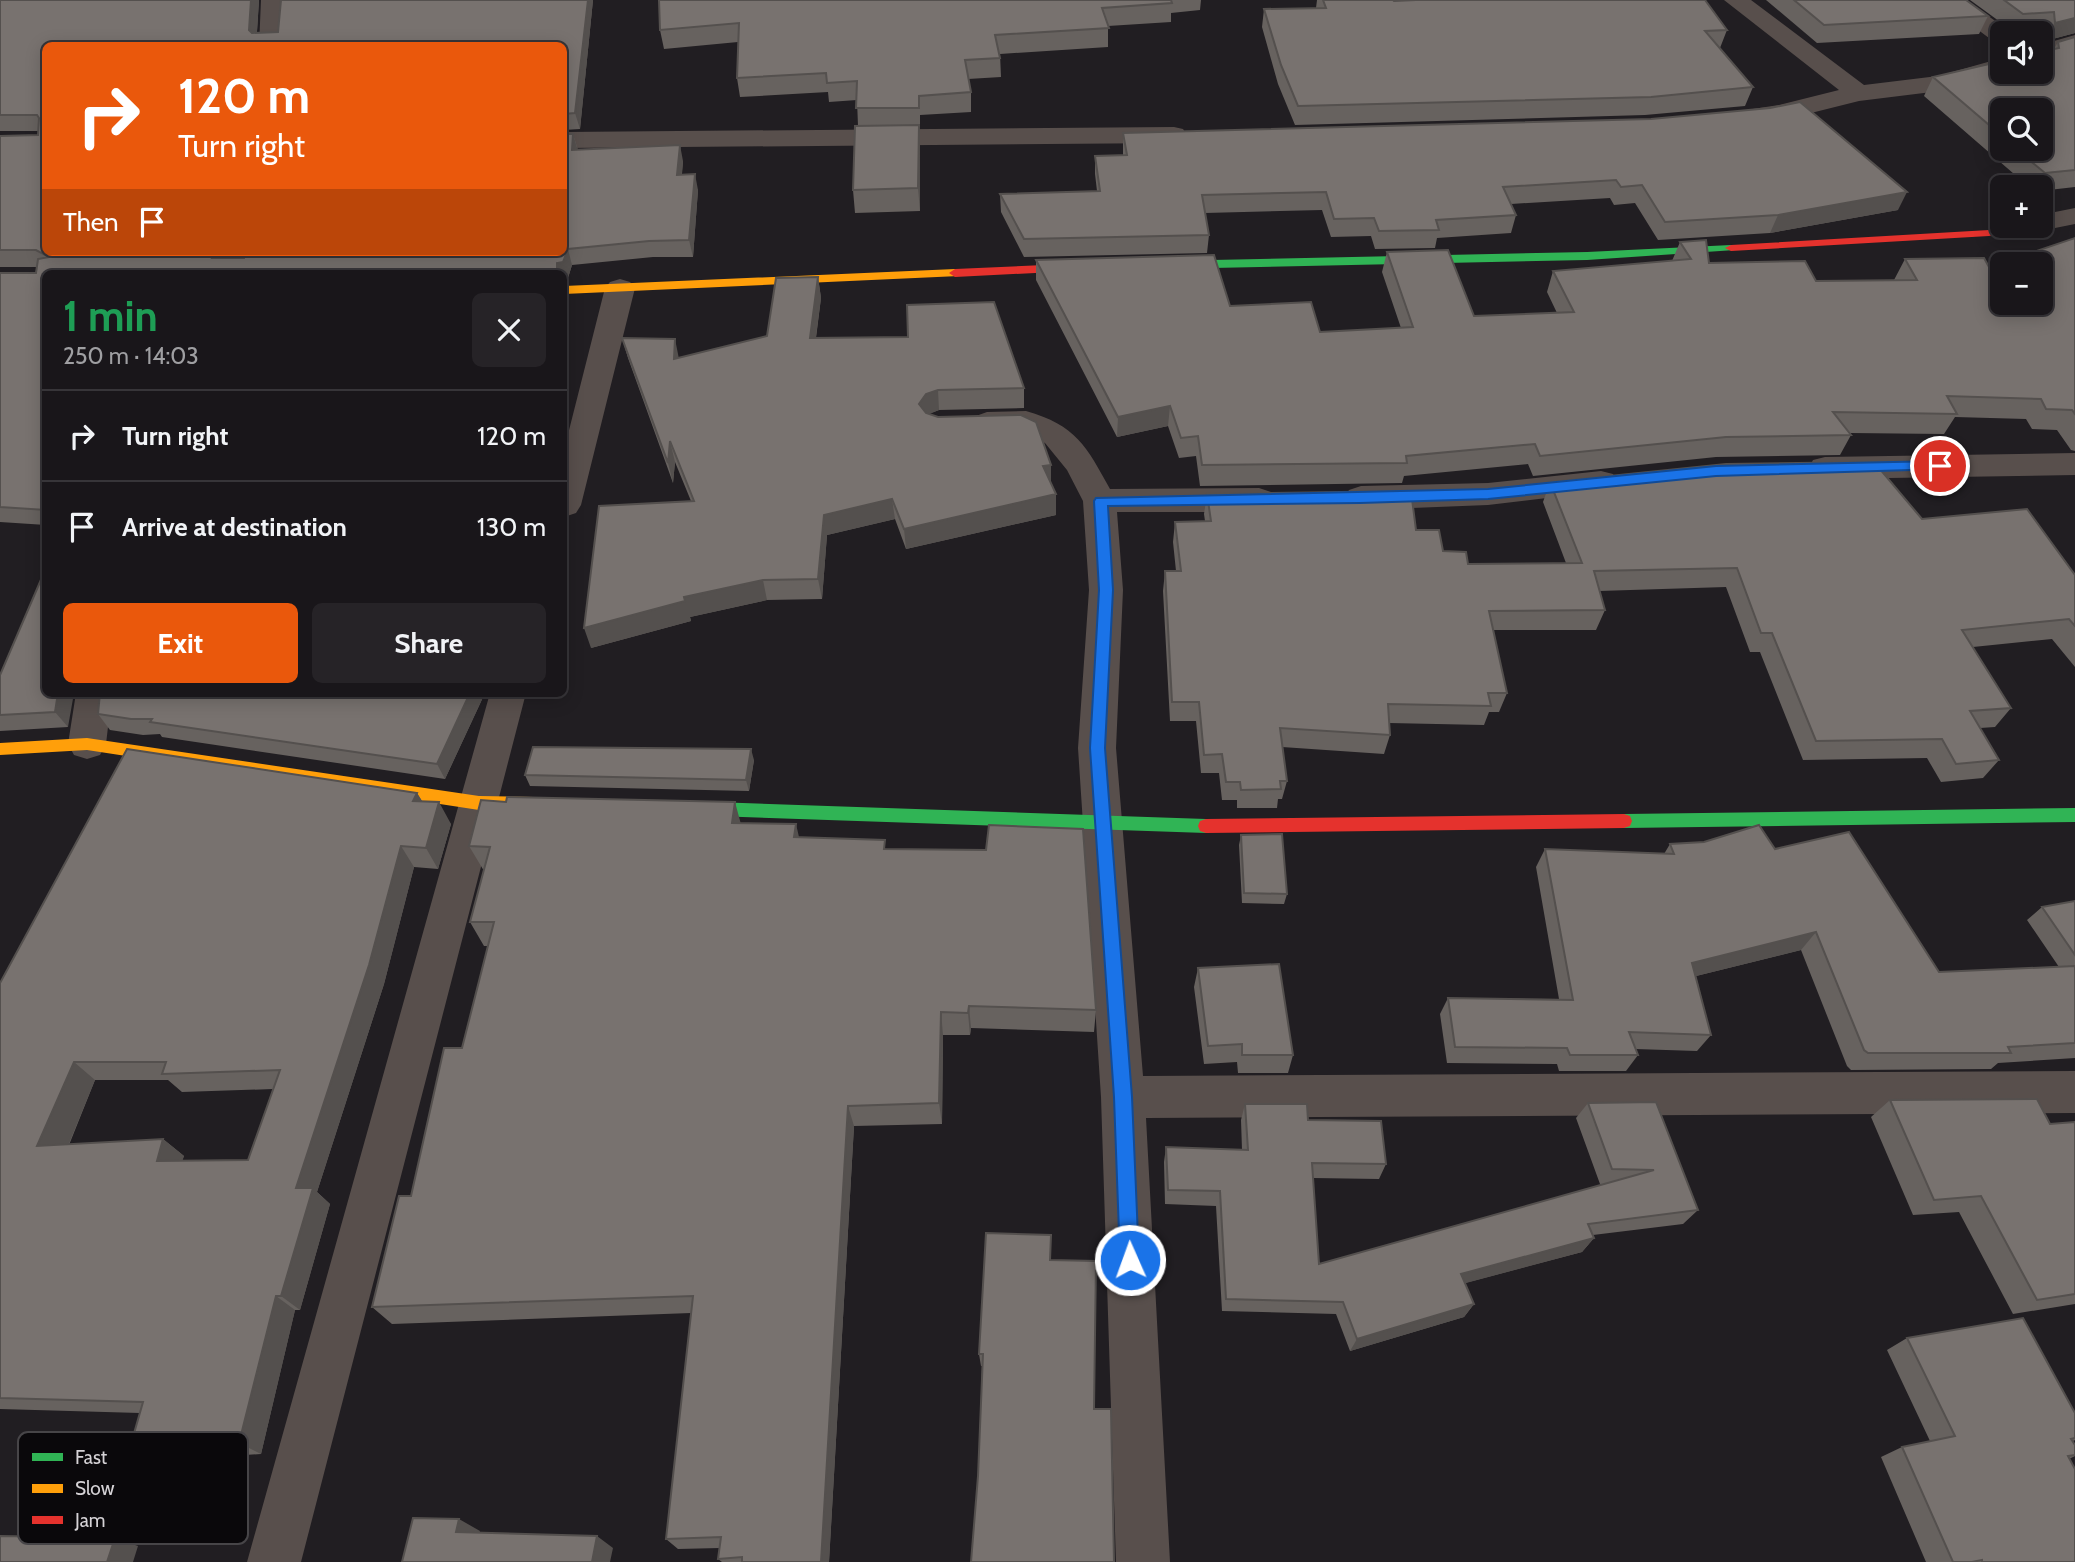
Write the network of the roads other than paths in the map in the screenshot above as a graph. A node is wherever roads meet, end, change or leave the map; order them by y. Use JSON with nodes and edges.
{"nodes":[{"id":1,"x":352,"y":0,"type":"edge"},
{"id":2,"x":1736,"y":0,"type":"edge"},
{"id":3,"x":1950,"y":0,"type":"edge"},
{"id":4,"x":1990,"y":28,"type":"edge"},
{"id":5,"x":271,"y":42,"type":"edge"},
{"id":6,"x":2075,"y":42,"type":"edge"},
{"id":7,"x":2053,"y":49,"type":"edge"},
{"id":8,"x":1990,"y":68,"type":"edge"},
{"id":9,"x":1859,"y":93,"type":"junction"},
{"id":10,"x":1726,"y":118,"type":"edge"},
{"id":11,"x":1200,"y":135,"type":"edge"},
{"id":12,"x":567,"y":140,"type":"edge"},
{"id":13,"x":2075,"y":216,"type":"edge"},
{"id":14,"x":2053,"y":220,"type":"edge"},
{"id":15,"x":1990,"y":233,"type":"edge"},
{"id":16,"x":1145,"y":265,"type":"edge"},
{"id":17,"x":1104,"y":266,"type":"edge"},
{"id":18,"x":620,"y":288,"type":"junction"},
{"id":19,"x":567,"y":290,"type":"edge"},
{"id":20,"x":952,"y":424,"type":"edge"},
{"id":21,"x":2075,"y":464,"type":"edge"},
{"id":22,"x":1794,"y":469,"type":"edge"},
{"id":23,"x":1636,"y":479,"type":"edge"},
{"id":24,"x":567,"y":496,"type":"edge"},
{"id":25,"x":1292,"y":499,"type":"edge"},
{"id":26,"x":1332,"y":499,"type":"edge"},
{"id":27,"x":1100,"y":501,"type":"junction"},
{"id":28,"x":93,"y":697,"type":"edge"},
{"id":29,"x":507,"y":697,"type":"edge"},
{"id":30,"x":87,"y":744,"type":"junction"},
{"id":31,"x":0,"y":749,"type":"edge"},
{"id":32,"x":479,"y":803,"type":"junction"},
{"id":33,"x":548,"y":804,"type":"edge"},
{"id":34,"x":673,"y":807,"type":"edge"},
{"id":35,"x":2075,"y":815,"type":"edge"},
{"id":36,"x":1104,"y":821,"type":"junction"},
{"id":37,"x":2075,"y":1092,"type":"edge"},
{"id":38,"x":1123,"y":1097,"type":"junction"},
{"id":39,"x":274,"y":1562,"type":"edge"},
{"id":40,"x":1143,"y":1562,"type":"edge"}],
"edges":[{"from":1,"to":5,"type":"street"},
{"from":2,"to":9,"type":"street"},
{"from":3,"to":4,"type":"street"},
{"from":6,"to":7,"type":"street"},
{"from":8,"to":9,"type":"street"},
{"from":9,"to":10,"type":"street"},
{"from":11,"to":12,"type":"street"},
{"from":13,"to":14,"type":"street"},
{"from":15,"to":16,"type":"street"},
{"from":17,"to":18,"type":"street"},
{"from":18,"to":19,"type":"street"},
{"from":18,"to":24,"type":"street"},
{"from":20,"to":27,"type":"street"},
{"from":21,"to":22,"type":"street"},
{"from":23,"to":26,"type":"street"},
{"from":25,"to":27,"type":"street"},
{"from":27,"to":36,"type":"street"},
{"from":28,"to":30,"type":"street"},
{"from":29,"to":32,"type":"street"},
{"from":30,"to":31,"type":"street"},
{"from":30,"to":32,"type":"street"},
{"from":32,"to":33,"type":"street"},
{"from":32,"to":39,"type":"street"},
{"from":34,"to":36,"type":"street"},
{"from":35,"to":36,"type":"street"},
{"from":36,"to":38,"type":"street"},
{"from":37,"to":38,"type":"street"},
{"from":38,"to":40,"type":"street"}]}
